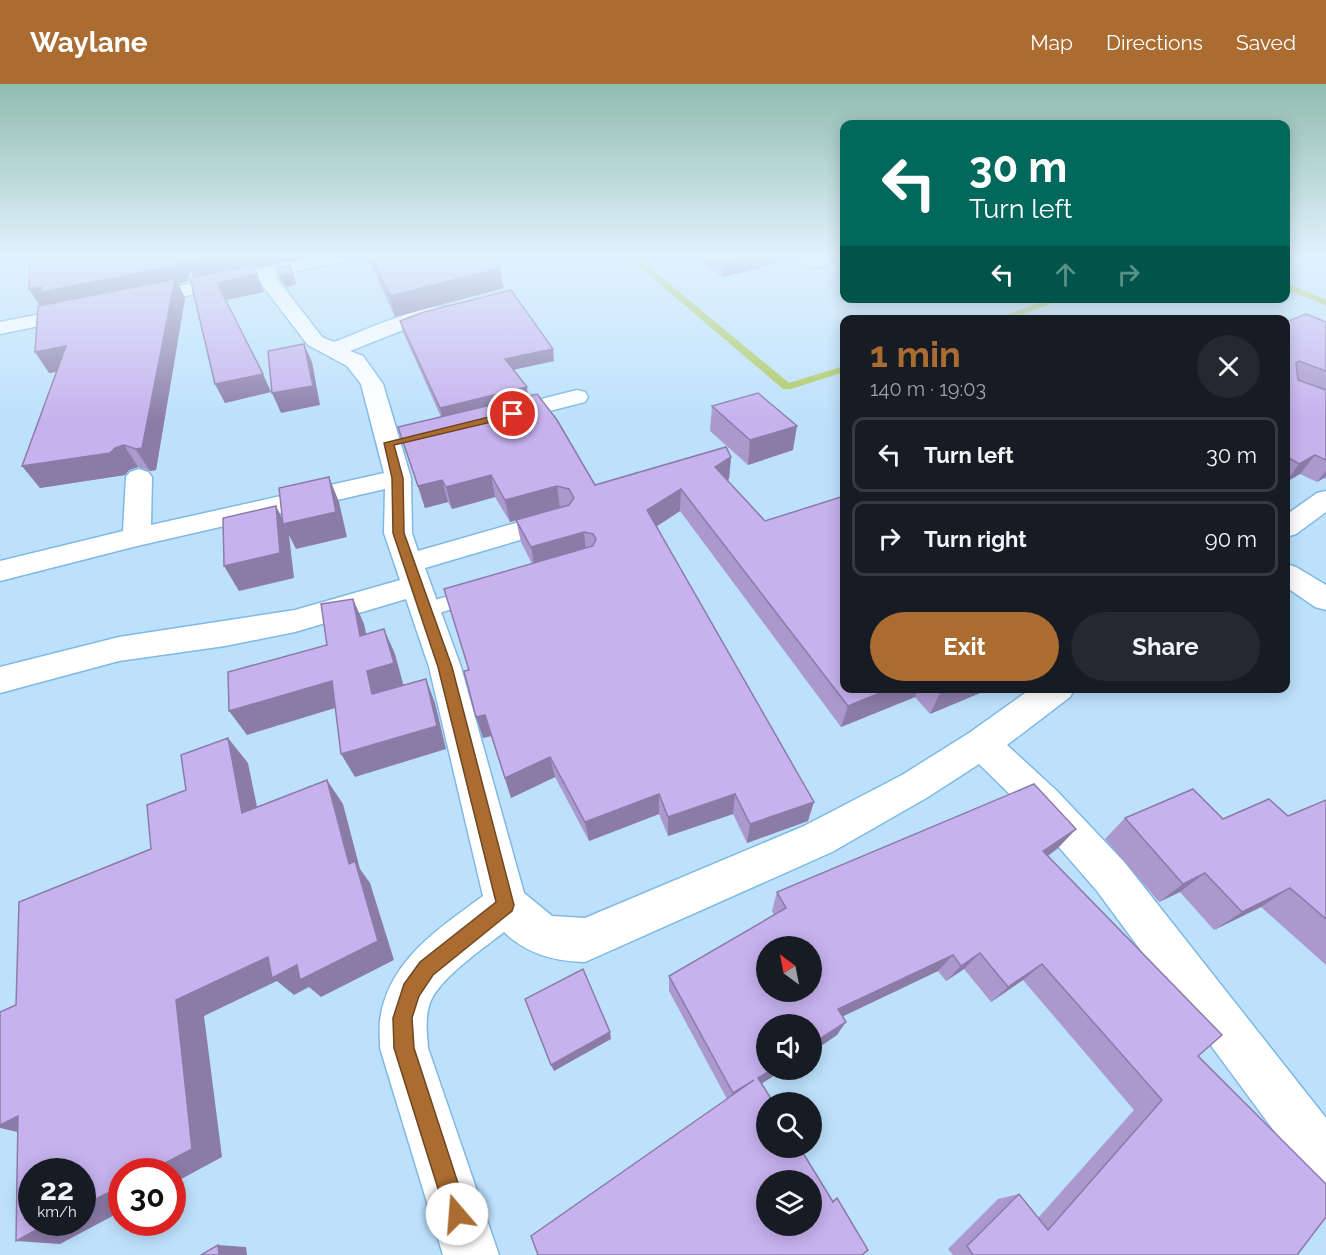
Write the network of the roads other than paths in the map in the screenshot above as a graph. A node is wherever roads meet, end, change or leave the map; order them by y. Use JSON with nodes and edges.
{"nodes":[{"id":1,"x":81,"y":312,"type":"edge"},
{"id":2,"x":292,"y":312,"type":"edge"},
{"id":3,"x":442,"y":312,"type":"edge"},
{"id":4,"x":0,"y":328,"type":"edge"},
{"id":5,"x":333,"y":350,"type":"junction"},
{"id":6,"x":578,"y":397,"type":"dead end"},
{"id":7,"x":480,"y":422,"type":"edge"},
{"id":8,"x":140,"y":477,"type":"dead end"},
{"id":9,"x":398,"y":478,"type":"junction"},
{"id":10,"x":1322,"y":505,"type":"edge"},
{"id":11,"x":561,"y":519,"type":"edge"},
{"id":12,"x":1290,"y":525,"type":"edge"},
{"id":13,"x":138,"y":537,"type":"junction"},
{"id":14,"x":0,"y":571,"type":"edge"},
{"id":15,"x":1290,"y":576,"type":"edge"},
{"id":16,"x":417,"y":587,"type":"junction"},
{"id":17,"x":490,"y":591,"type":"edge"},
{"id":18,"x":1326,"y":599,"type":"edge"},
{"id":19,"x":0,"y":680,"type":"edge"},
{"id":20,"x":1051,"y":693,"type":"edge"},
{"id":21,"x":982,"y":744,"type":"junction"},
{"id":22,"x":506,"y":905,"type":"junction"},
{"id":23,"x":1326,"y":1159,"type":"edge"},
{"id":24,"x":471,"y":1255,"type":"edge"}],
"edges":[{"from":1,"to":4,"type":"street"},
{"from":2,"to":5,"type":"street"},
{"from":3,"to":5,"type":"street"},
{"from":5,"to":9,"type":"street"},
{"from":6,"to":7,"type":"street"},
{"from":8,"to":13,"type":"street"},
{"from":9,"to":13,"type":"street"},
{"from":9,"to":16,"type":"street"},
{"from":10,"to":12,"type":"street"},
{"from":11,"to":16,"type":"street"},
{"from":13,"to":14,"type":"street"},
{"from":15,"to":18,"type":"street"},
{"from":16,"to":17,"type":"lane"},
{"from":16,"to":19,"type":"street"},
{"from":16,"to":22,"type":"street"},
{"from":20,"to":21,"type":"street"},
{"from":21,"to":22,"type":"street"},
{"from":21,"to":23,"type":"street"},
{"from":22,"to":24,"type":"street"}]}
